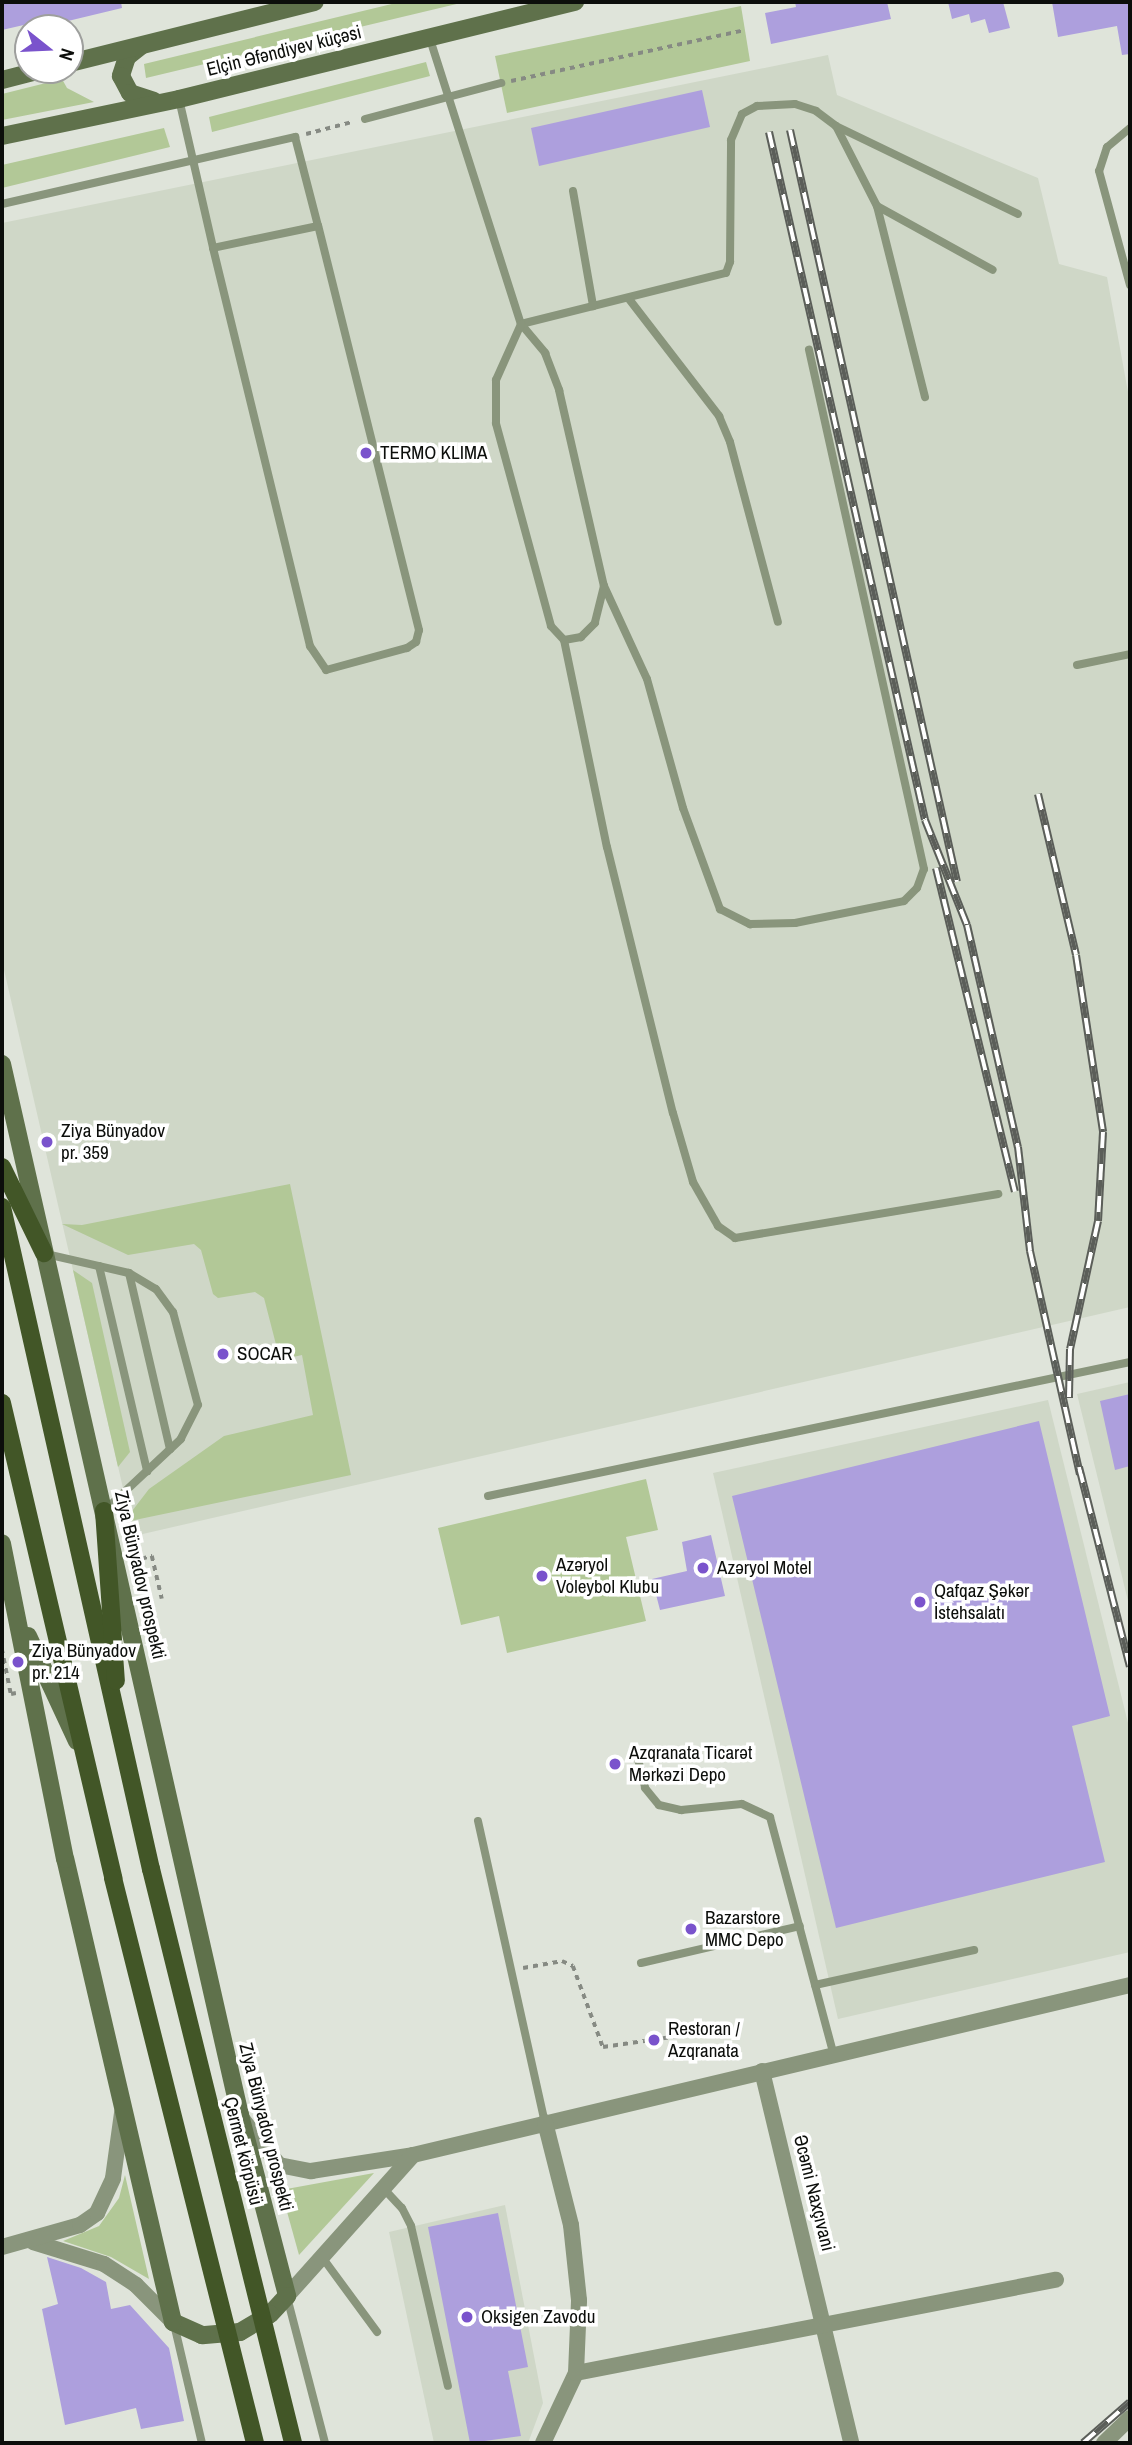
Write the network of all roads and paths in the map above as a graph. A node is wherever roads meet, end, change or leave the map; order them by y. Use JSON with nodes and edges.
{"nodes":[{"id":1,"x":314,"y":2,"type":"edge"},
{"id":2,"x":575,"y":2,"type":"edge"},
{"id":3,"x":745,"y":30,"type":"dead end"},
{"id":4,"x":429,"y":36,"type":"junction"},
{"id":5,"x":145,"y":44,"type":"junction"},
{"id":6,"x":84,"y":59,"type":"edge"},
{"id":7,"x":501,"y":83,"type":"joint"},
{"id":8,"x":448,"y":96,"type":"junction"},
{"id":9,"x":179,"y":99,"type":"junction"},
{"id":10,"x":365,"y":119,"type":"joint"},
{"id":11,"x":836,"y":126,"type":"junction"},
{"id":12,"x":1130,"y":128,"type":"edge"},
{"id":13,"x":2,"y":136,"type":"edge"},
{"id":14,"x":295,"y":137,"type":"junction"},
{"id":15,"x":193,"y":161,"type":"junction"},
{"id":16,"x":573,"y":191,"type":"dead end"},
{"id":17,"x":2,"y":204,"type":"edge"},
{"id":18,"x":877,"y":206,"type":"junction"},
{"id":19,"x":1018,"y":214,"type":"dead end"},
{"id":20,"x":318,"y":226,"type":"junction"},
{"id":21,"x":213,"y":248,"type":"junction"},
{"id":22,"x":993,"y":270,"type":"dead end"},
{"id":23,"x":1130,"y":285,"type":"edge"},
{"id":24,"x":629,"y":299,"type":"junction"},
{"id":25,"x":593,"y":306,"type":"junction"},
{"id":26,"x":521,"y":324,"type":"junction"},
{"id":27,"x":809,"y":350,"type":"dead end"},
{"id":28,"x":925,"y":397,"type":"dead end"},
{"id":29,"x":604,"y":586,"type":"junction"},
{"id":30,"x":778,"y":622,"type":"dead end"},
{"id":31,"x":564,"y":640,"type":"junction"},
{"id":32,"x":1130,"y":654,"type":"edge"},
{"id":33,"x":1077,"y":665,"type":"dead end"},
{"id":34,"x":2,"y":1064,"type":"edge"},
{"id":35,"x":2,"y":1167,"type":"edge"},
{"id":36,"x":998,"y":1194,"type":"dead end"},
{"id":37,"x":2,"y":1208,"type":"edge"},
{"id":38,"x":44,"y":1253,"type":"junction"},
{"id":39,"x":99,"y":1266,"type":"junction"},
{"id":40,"x":130,"y":1273,"type":"junction"},
{"id":41,"x":1130,"y":1362,"type":"edge"},
{"id":42,"x":2,"y":1403,"type":"edge"},
{"id":43,"x":170,"y":1450,"type":"junction"},
{"id":44,"x":147,"y":1471,"type":"junction"},
{"id":45,"x":488,"y":1496,"type":"dead end"},
{"id":46,"x":104,"y":1511,"type":"junction"},
{"id":47,"x":2,"y":1544,"type":"edge"},
{"id":48,"x":152,"y":1556,"type":"dead end"},
{"id":49,"x":4,"y":1566,"type":"edge"},
{"id":50,"x":162,"y":1599,"type":"dead end"},
{"id":51,"x":8,"y":1609,"type":"edge"},
{"id":52,"x":2,"y":1649,"type":"edge"},
{"id":53,"x":11,"y":1694,"type":"dead end"},
{"id":54,"x":120,"y":1740,"type":"junction"},
{"id":55,"x":81,"y":1750,"type":"junction"},
{"id":56,"x":636,"y":1751,"type":"dead end"},
{"id":57,"x":478,"y":1821,"type":"dead end"},
{"id":58,"x":800,"y":1927,"type":"junction"},
{"id":59,"x":974,"y":1950,"type":"dead end"},
{"id":60,"x":641,"y":1963,"type":"dead end"},
{"id":61,"x":511,"y":1970,"type":"junction"},
{"id":62,"x":816,"y":1985,"type":"junction"},
{"id":63,"x":1130,"y":1985,"type":"edge"},
{"id":64,"x":685,"y":2035,"type":"dead end"},
{"id":65,"x":833,"y":2052,"type":"junction"},
{"id":66,"x":762,"y":2071,"type":"junction"},
{"id":67,"x":122,"y":2113,"type":"junction"},
{"id":68,"x":240,"y":2115,"type":"junction"},
{"id":69,"x":545,"y":2122,"type":"junction"},
{"id":70,"x":412,"y":2155,"type":"junction"},
{"id":71,"x":384,"y":2189,"type":"junction"},
{"id":72,"x":31,"y":2242,"type":"junction"},
{"id":73,"x":2,"y":2247,"type":"edge"},
{"id":74,"x":322,"y":2257,"type":"junction"},
{"id":75,"x":1056,"y":2280,"type":"dead end"},
{"id":76,"x":287,"y":2296,"type":"junction"},
{"id":77,"x":173,"y":2322,"type":"junction"},
{"id":78,"x":826,"y":2325,"type":"junction"},
{"id":79,"x":377,"y":2332,"type":"dead end"},
{"id":80,"x":576,"y":2373,"type":"junction"},
{"id":81,"x":448,"y":2386,"type":"dead end"},
{"id":82,"x":1130,"y":2418,"type":"edge"},
{"id":83,"x":202,"y":2443,"type":"edge"},
{"id":84,"x":255,"y":2443,"type":"edge"},
{"id":85,"x":293,"y":2443,"type":"edge"},
{"id":86,"x":325,"y":2443,"type":"edge"},
{"id":87,"x":543,"y":2443,"type":"edge"},
{"id":88,"x":851,"y":2443,"type":"edge"},
{"id":89,"x":1104,"y":2443,"type":"edge"}],
"edges":[{"from":1,"to":5,"type":"main road","name":"Elçin Əfəndiyev küçəsi"},
{"from":2,"to":4,"type":"main road","name":"Elçin Əfəndiyev küçəsi"},
{"from":3,"to":7,"type":"path"},
{"from":4,"to":8,"type":"lane"},
{"from":4,"to":9,"type":"main road","name":"Elçin Əfəndiyev küçəsi"},
{"from":5,"to":6,"type":"main road","name":"Elçin Əfəndiyev küçəsi"},
{"from":5,"to":9,"type":"main road"},
{"from":7,"to":8,"type":"lane"},
{"from":8,"to":10,"type":"lane"},
{"from":8,"to":26,"type":"lane"},
{"from":9,"to":13,"type":"main road","name":"Elçin Əfəndiyev küçəsi"},
{"from":9,"to":15,"type":"lane"},
{"from":10,"to":14,"type":"path"},
{"from":11,"to":18,"type":"lane"},
{"from":11,"to":19,"type":"lane"},
{"from":11,"to":24,"type":"lane"},
{"from":12,"to":23,"type":"lane"},
{"from":14,"to":15,"type":"lane"},
{"from":14,"to":20,"type":"lane"},
{"from":15,"to":17,"type":"lane"},
{"from":15,"to":21,"type":"lane"},
{"from":16,"to":25,"type":"lane"},
{"from":18,"to":22,"type":"lane"},
{"from":18,"to":28,"type":"lane"},
{"from":20,"to":21,"type":"lane"},
{"from":20,"to":21,"type":"lane"},
{"from":24,"to":25,"type":"lane"},
{"from":24,"to":30,"type":"lane"},
{"from":25,"to":26,"type":"lane"},
{"from":26,"to":29,"type":"lane"},
{"from":26,"to":31,"type":"lane"},
{"from":27,"to":29,"type":"lane"},
{"from":29,"to":31,"type":"lane"},
{"from":31,"to":36,"type":"lane"},
{"from":32,"to":33,"type":"lane"},
{"from":34,"to":38,"type":"main road","name":"Ziya Bünyadov prospekti"},
{"from":35,"to":38,"type":"main road"},
{"from":37,"to":54,"type":"main road"},
{"from":38,"to":39,"type":"lane"},
{"from":38,"to":46,"type":"main road","name":"Ziya Bünyadov prospekti"},
{"from":39,"to":40,"type":"lane"},
{"from":39,"to":44,"type":"lane"},
{"from":40,"to":43,"type":"lane"},
{"from":40,"to":43,"type":"lane"},
{"from":41,"to":45,"type":"lane"},
{"from":42,"to":55,"type":"main road"},
{"from":43,"to":44,"type":"lane"},
{"from":44,"to":46,"type":"lane"},
{"from":46,"to":54,"type":"main road"},
{"from":46,"to":68,"type":"main road","name":"Ziya Bünyadov prospekti"},
{"from":47,"to":49,"type":"main road"},
{"from":48,"to":50,"type":"path"},
{"from":49,"to":51,"type":"main road"},
{"from":51,"to":55,"type":"main road"},
{"from":51,"to":67,"type":"main road"},
{"from":52,"to":53,"type":"path"},
{"from":54,"to":85,"type":"main road","name":"Çermet körpüsü","bridge":true},
{"from":55,"to":84,"type":"main road","bridge":true},
{"from":56,"to":58,"type":"lane"},
{"from":57,"to":61,"type":"lane"},
{"from":58,"to":60,"type":"lane"},
{"from":58,"to":62,"type":"lane"},
{"from":59,"to":62,"type":"lane"},
{"from":61,"to":64,"type":"path"},
{"from":61,"to":69,"type":"lane"},
{"from":62,"to":65,"type":"lane"},
{"from":63,"to":65,"type":"street"},
{"from":65,"to":66,"type":"street"},
{"from":66,"to":69,"type":"street"},
{"from":66,"to":78,"type":"street","name":"Əcəmi Naxçıvani"},
{"from":67,"to":72,"type":"street"},
{"from":67,"to":77,"type":"main road"},
{"from":68,"to":70,"type":"street"},
{"from":68,"to":76,"type":"main road","name":"Ziya Bünyadov prospekti"},
{"from":69,"to":70,"type":"street"},
{"from":69,"to":80,"type":"street"},
{"from":70,"to":71,"type":"street"},
{"from":71,"to":74,"type":"street"},
{"from":71,"to":81,"type":"lane"},
{"from":72,"to":73,"type":"street"},
{"from":72,"to":77,"type":"street"},
{"from":74,"to":76,"type":"street"},
{"from":74,"to":79,"type":"lane"},
{"from":75,"to":78,"type":"street"},
{"from":76,"to":77,"type":"main road"},
{"from":76,"to":86,"type":"lane"},
{"from":77,"to":83,"type":"lane"},
{"from":78,"to":80,"type":"street"},
{"from":78,"to":88,"type":"street","name":"Əcəmi Naxçıvani"},
{"from":80,"to":87,"type":"street"},
{"from":82,"to":89,"type":"street"}]}
